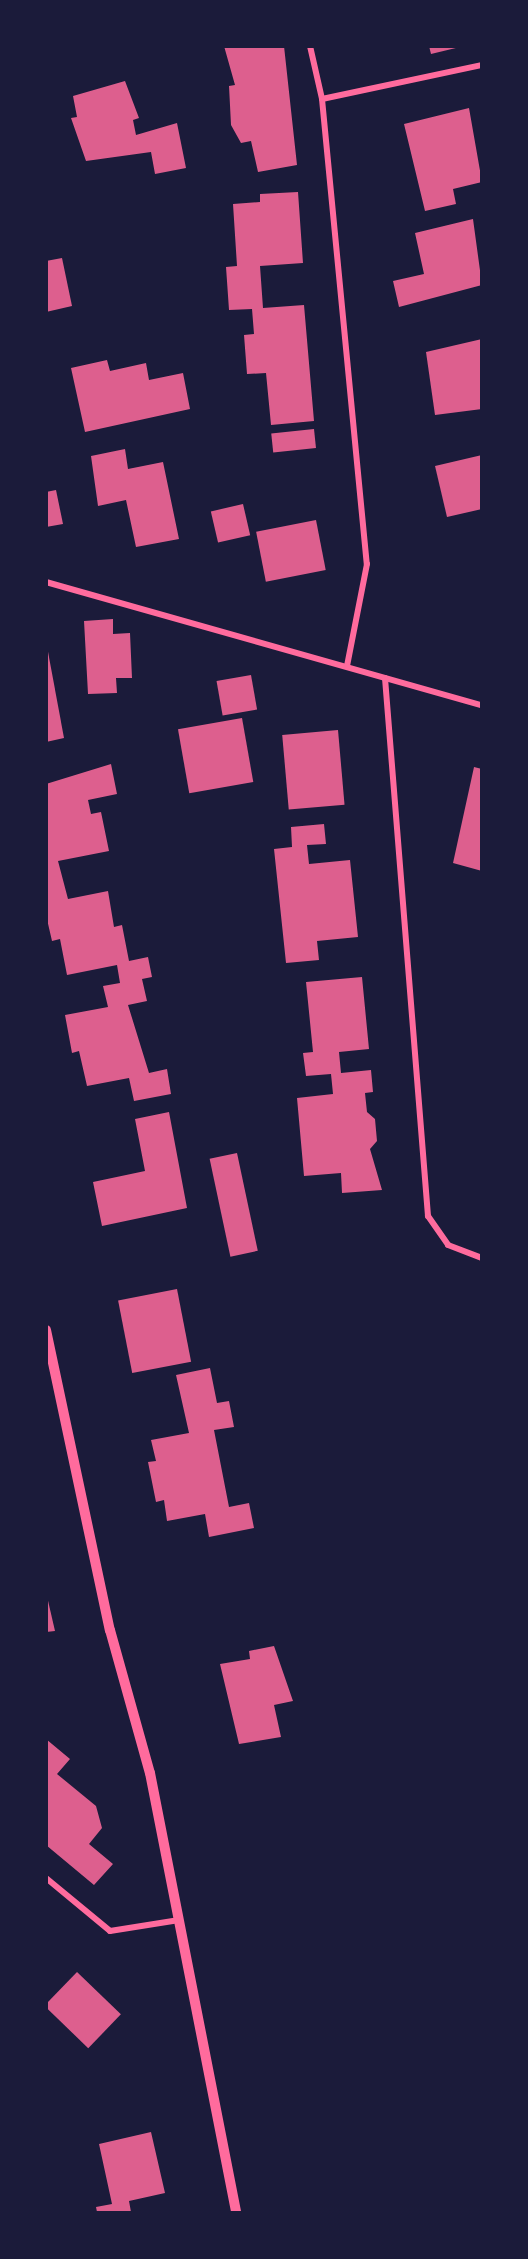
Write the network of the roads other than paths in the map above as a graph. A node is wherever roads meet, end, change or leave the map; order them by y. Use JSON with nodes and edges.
{"nodes":[{"id":1,"x":310,"y":46,"type":"edge"},
{"id":2,"x":482,"y":65,"type":"edge"},
{"id":3,"x":322,"y":99,"type":"junction"},
{"id":4,"x":46,"y":582,"type":"edge"},
{"id":5,"x":347,"y":666,"type":"junction"},
{"id":6,"x":385,"y":678,"type":"junction"},
{"id":7,"x":482,"y":705,"type":"edge"},
{"id":8,"x":482,"y":1258,"type":"edge"},
{"id":9,"x":46,"y":1330,"type":"edge"},
{"id":10,"x":46,"y":1878,"type":"edge"},
{"id":11,"x":179,"y":1920,"type":"junction"},
{"id":12,"x":236,"y":2212,"type":"edge"}],
"edges":[{"from":1,"to":3,"type":"street"},
{"from":2,"to":3,"type":"street"},
{"from":3,"to":5,"type":"street"},
{"from":4,"to":5,"type":"street"},
{"from":5,"to":6,"type":"street"},
{"from":6,"to":7,"type":"street"},
{"from":6,"to":8,"type":"street"},
{"from":9,"to":11,"type":"street"},
{"from":10,"to":11,"type":"street"},
{"from":11,"to":12,"type":"street"}]}
